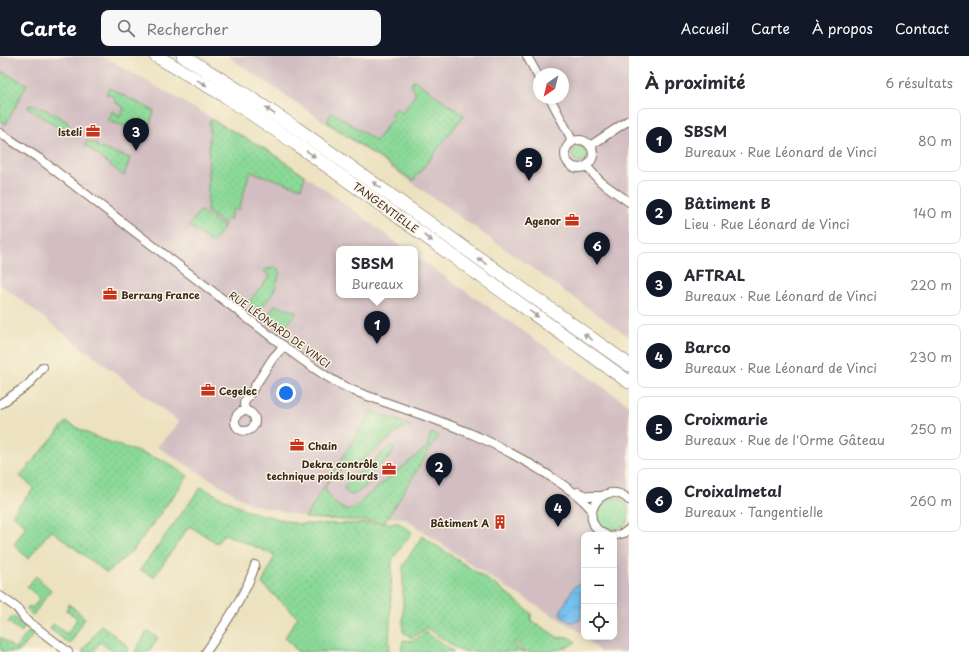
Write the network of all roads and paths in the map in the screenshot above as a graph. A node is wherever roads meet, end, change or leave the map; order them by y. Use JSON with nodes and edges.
{"nodes":[{"id":1,"x":152,"y":56,"type":"edge"},
{"id":2,"x":156,"y":56,"type":"edge"},
{"id":3,"x":183,"y":56,"type":"edge"},
{"id":4,"x":527,"y":56,"type":"edge"},
{"id":5,"x":534,"y":68,"type":"edge"},
{"id":6,"x":179,"y":69,"type":"junction"},
{"id":7,"x":553,"y":104,"type":"edge"},
{"id":8,"x":629,"y":120,"type":"edge"},
{"id":9,"x":0,"y":133,"type":"edge"},
{"id":10,"x":571,"y":143,"type":"junction"},
{"id":11,"x":590,"y":146,"type":"junction"},
{"id":12,"x":586,"y":166,"type":"junction"},
{"id":13,"x":629,"y":202,"type":"edge"},
{"id":14,"x":284,"y":346,"type":"junction"},
{"id":15,"x":629,"y":366,"type":"edge"},
{"id":16,"x":43,"y":367,"type":"dead end"},
{"id":17,"x":629,"y":382,"type":"edge"},
{"id":18,"x":0,"y":404,"type":"edge"},
{"id":19,"x":245,"y":411,"type":"dead end"},
{"id":20,"x":566,"y":487,"type":"junction"},
{"id":21,"x":602,"y":496,"type":"junction"},
{"id":22,"x":629,"y":500,"type":"edge"},
{"id":23,"x":592,"y":510,"type":"junction"},
{"id":24,"x":629,"y":529,"type":"edge"},
{"id":25,"x":601,"y":532,"type":"edge"},
{"id":26,"x":617,"y":535,"type":"edge"},
{"id":27,"x":255,"y":565,"type":"dead end"},
{"id":28,"x":0,"y":596,"type":"edge"},
{"id":29,"x":68,"y":652,"type":"edge"},
{"id":30,"x":206,"y":652,"type":"edge"}],
"edges":[{"from":1,"to":6,"type":"highway"},
{"from":2,"to":6,"type":"highway","name":"TANGENTIELLE"},
{"from":15,"to":3,"type":"highway","name":"TANGENTIELLE","one_way":true},
{"from":4,"to":5,"type":"street"},
{"from":6,"to":17,"type":"highway","name":"TANGENTIELLE","one_way":true},
{"from":7,"to":10,"type":"street"},
{"from":8,"to":11,"type":"street"},
{"from":9,"to":14,"type":"street","name":"RUE LÉONARD DE VINCI"},
{"from":10,"to":11,"type":"street"},
{"from":10,"to":12,"type":"street"},
{"from":11,"to":12,"type":"street"},
{"from":12,"to":13,"type":"street"},
{"from":14,"to":19,"type":"street"},
{"from":14,"to":20,"type":"street","name":"RUE LÉONARD DE VINCI"},
{"from":16,"to":18,"type":"street"},
{"from":20,"to":21,"type":"street"},
{"from":20,"to":23,"type":"street","name":"RUE LÉONARD DE VINCI"},
{"from":21,"to":22,"type":"street"},
{"from":21,"to":23,"type":"street"},
{"from":23,"to":25,"type":"street","name":"RUE LÉONARD DE VINCI"},
{"from":24,"to":26,"type":"street"},
{"from":27,"to":30,"type":"street"},
{"from":28,"to":29,"type":"street"}]}
